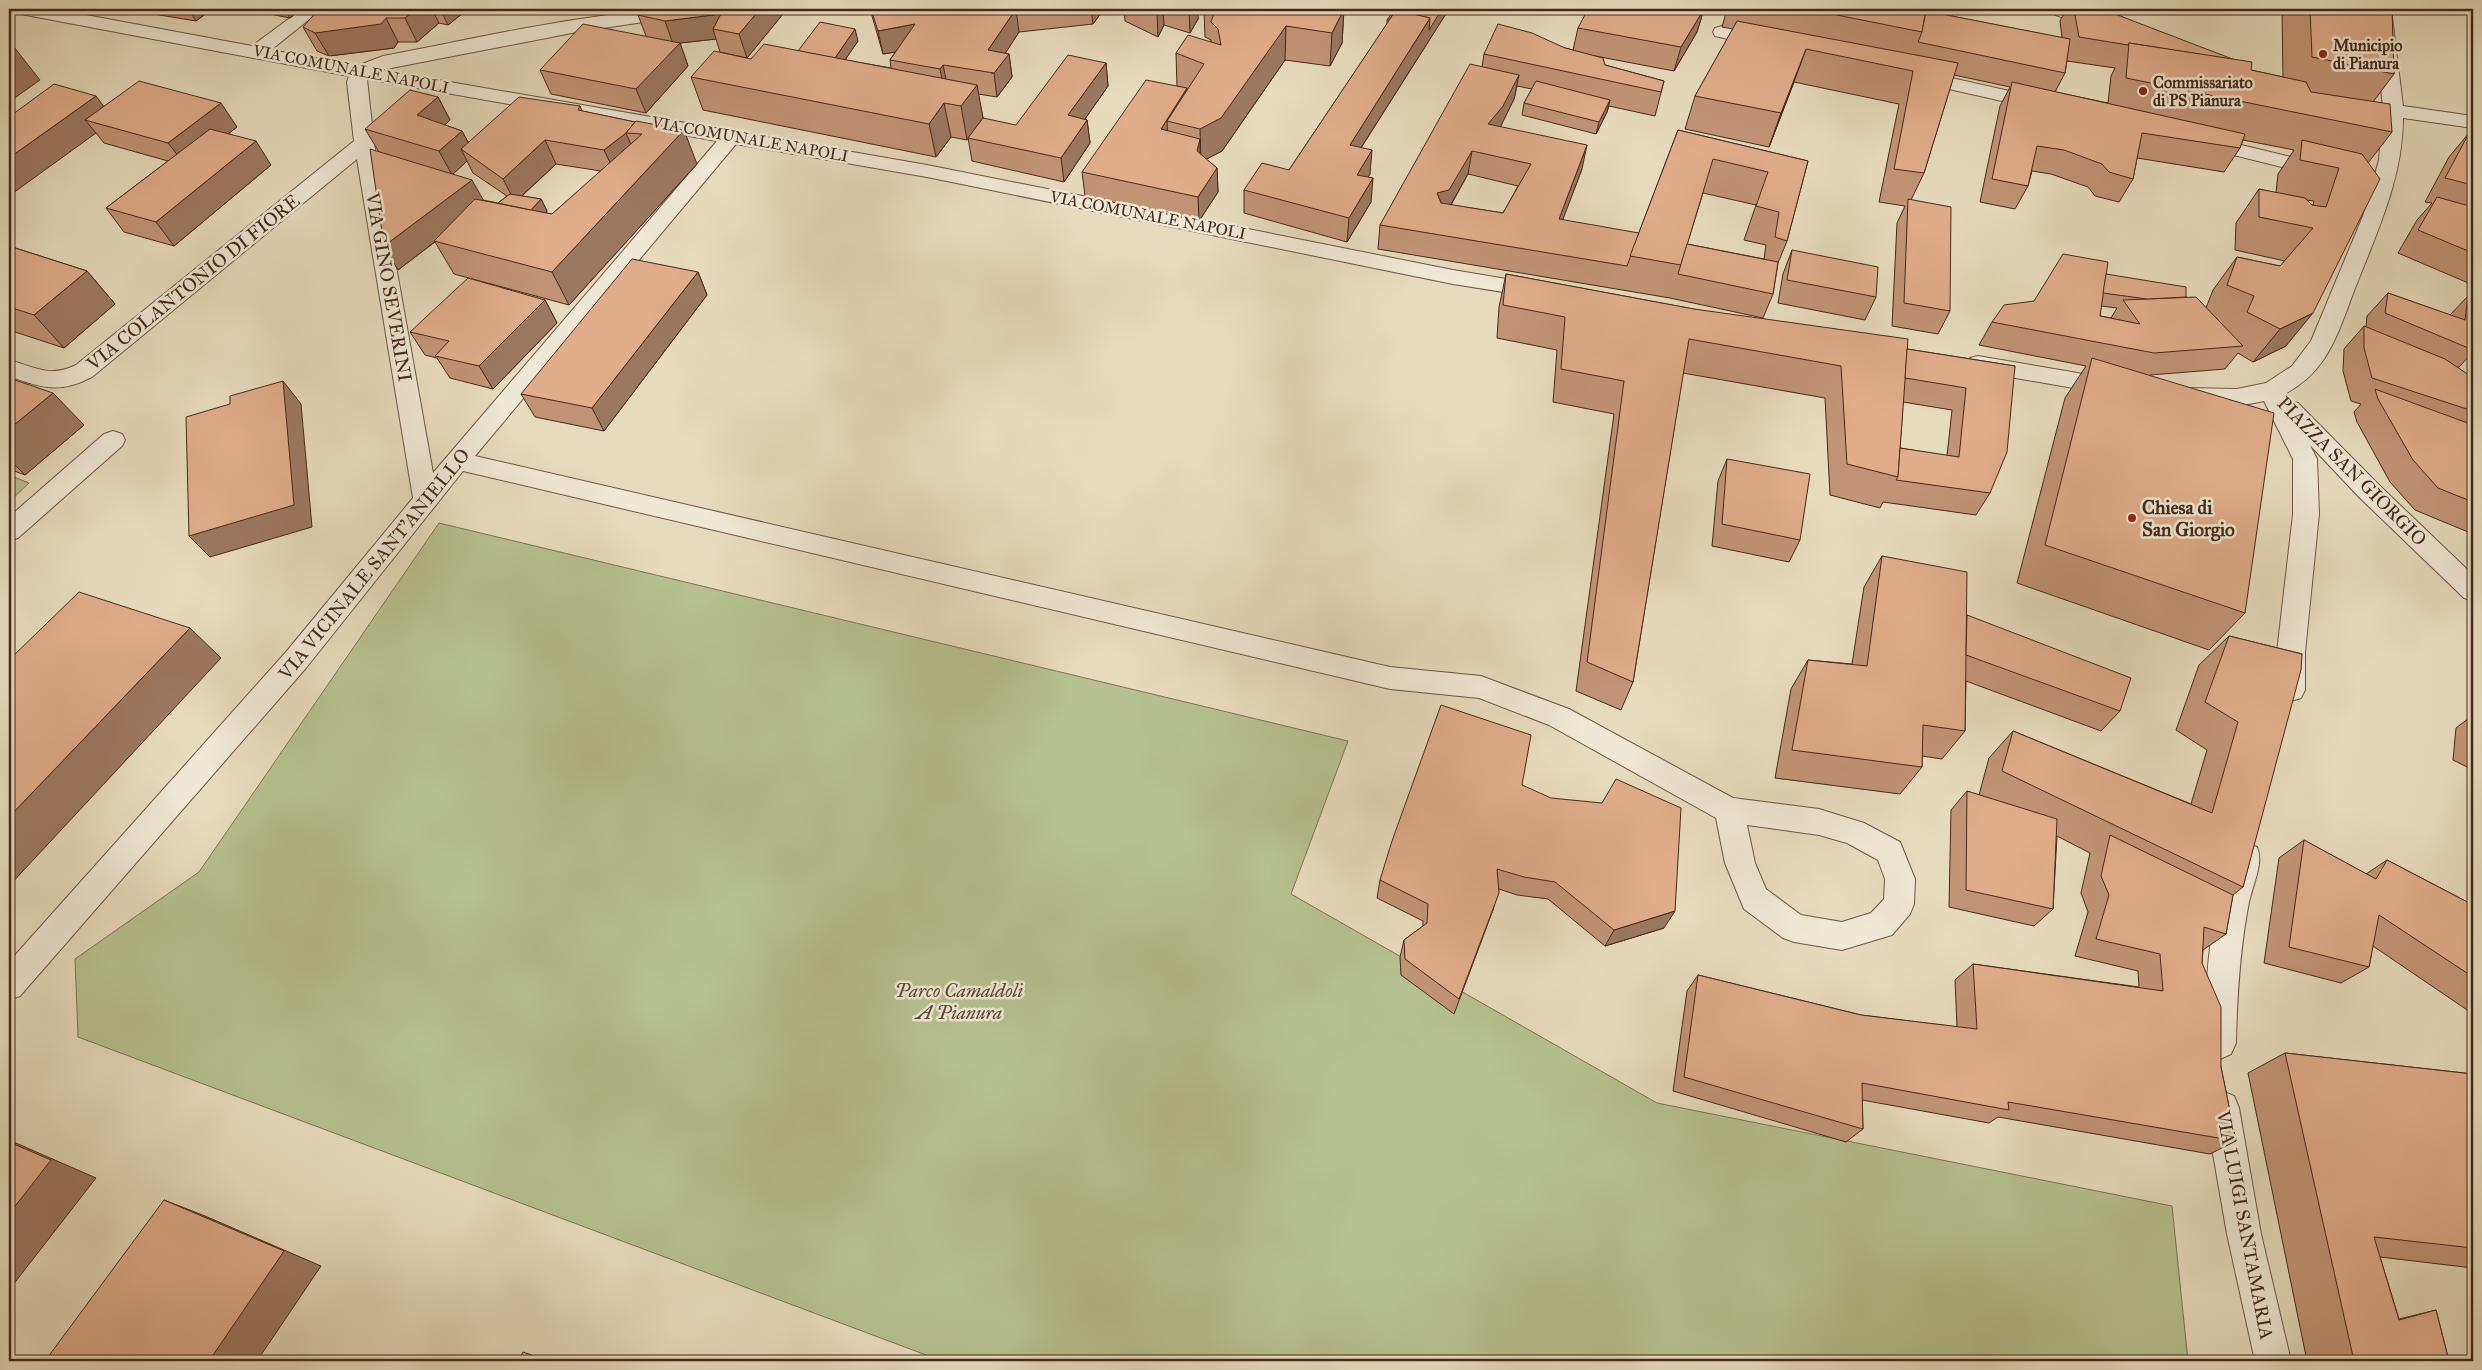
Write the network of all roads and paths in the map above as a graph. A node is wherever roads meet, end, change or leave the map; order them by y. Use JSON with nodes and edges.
{"nodes":[{"id":1,"x":26,"y":9,"type":"edge"},
{"id":2,"x":313,"y":9,"type":"edge"},
{"id":3,"x":690,"y":9,"type":"edge"},
{"id":4,"x":2058,"y":9,"type":"edge"},
{"id":5,"x":2382,"y":9,"type":"edge"},
{"id":6,"x":2114,"y":31,"type":"edge"},
{"id":7,"x":1722,"y":32,"type":"dead end"},
{"id":8,"x":1790,"y":48,"type":"edge"},
{"id":9,"x":257,"y":51,"type":"junction"},
{"id":10,"x":1894,"y":71,"type":"edge"},
{"id":11,"x":360,"y":72,"type":"junction"},
{"id":12,"x":2056,"y":108,"type":"edge"},
{"id":13,"x":2394,"y":111,"type":"junction"},
{"id":14,"x":2473,"y":122,"type":"edge"},
{"id":15,"x":732,"y":136,"type":"junction"},
{"id":16,"x":2181,"y":137,"type":"edge"},
{"id":17,"x":364,"y":143,"type":"junction"},
{"id":18,"x":2363,"y":180,"type":"junction"},
{"id":19,"x":1561,"y":295,"type":"edge"},
{"id":20,"x":1956,"y":360,"type":"edge"},
{"id":21,"x":9,"y":368,"type":"edge"},
{"id":22,"x":2130,"y":389,"type":"edge"},
{"id":23,"x":2272,"y":390,"type":"junction"},
{"id":24,"x":2169,"y":395,"type":"edge"},
{"id":25,"x":113,"y":440,"type":"dead end"},
{"id":26,"x":458,"y":461,"type":"junction"},
{"id":27,"x":426,"y":502,"type":"junction"},
{"id":28,"x":9,"y":531,"type":"edge"},
{"id":29,"x":2473,"y":591,"type":"edge"},
{"id":30,"x":2289,"y":714,"type":"edge"},
{"id":31,"x":1729,"y":810,"type":"junction"},
{"id":32,"x":2255,"y":830,"type":"edge"},
{"id":33,"x":9,"y":985,"type":"edge"},
{"id":34,"x":2273,"y":1361,"type":"edge"}],
"edges":[{"from":1,"to":9,"type":"street","name":"VIA COMUNALE NAPOLI"},
{"from":2,"to":9,"type":"street"},
{"from":3,"to":11,"type":"street"},
{"from":4,"to":6,"type":"street"},
{"from":5,"to":13,"type":"street"},
{"from":7,"to":8,"type":"street"},
{"from":9,"to":11,"type":"street","name":"VIA COMUNALE NAPOLI"},
{"from":10,"to":12,"type":"street"},
{"from":11,"to":15,"type":"street","name":"VIA COMUNALE NAPOLI"},
{"from":11,"to":17,"type":"street","name":"VIA GINO SEVERINI"},
{"from":13,"to":14,"type":"street"},
{"from":13,"to":18,"type":"street"},
{"from":15,"to":19,"type":"street","name":"VIA COMUNALE NAPOLI"},
{"from":15,"to":26,"type":"street","name":"VIA VICINALE SANT'ANIELLO"},
{"from":16,"to":18,"type":"street"},
{"from":17,"to":21,"type":"street","name":"VIA COLANTONIO DI FIORE"},
{"from":17,"to":27,"type":"street","name":"VIA GINO SEVERINI"},
{"from":18,"to":23,"type":"street"},
{"from":20,"to":22,"type":"street"},
{"from":23,"to":24,"type":"street"},
{"from":23,"to":29,"type":"street","name":"PIAZZA SAN GIORGIO"},
{"from":23,"to":30,"type":"street","name":"PIAZZA SAN GIORGIO"},
{"from":25,"to":28,"type":"street"},
{"from":26,"to":27,"type":"street","name":"VIA VICINALE SANT'ANIELLO"},
{"from":26,"to":31,"type":"street"},
{"from":27,"to":33,"type":"street","name":"VIA VICINALE SANT'ANIELLO"},
{"from":31,"to":31,"type":"street"},
{"from":32,"to":34,"type":"street","name":"VIA LUIGI SANTAMARIA"}]}
